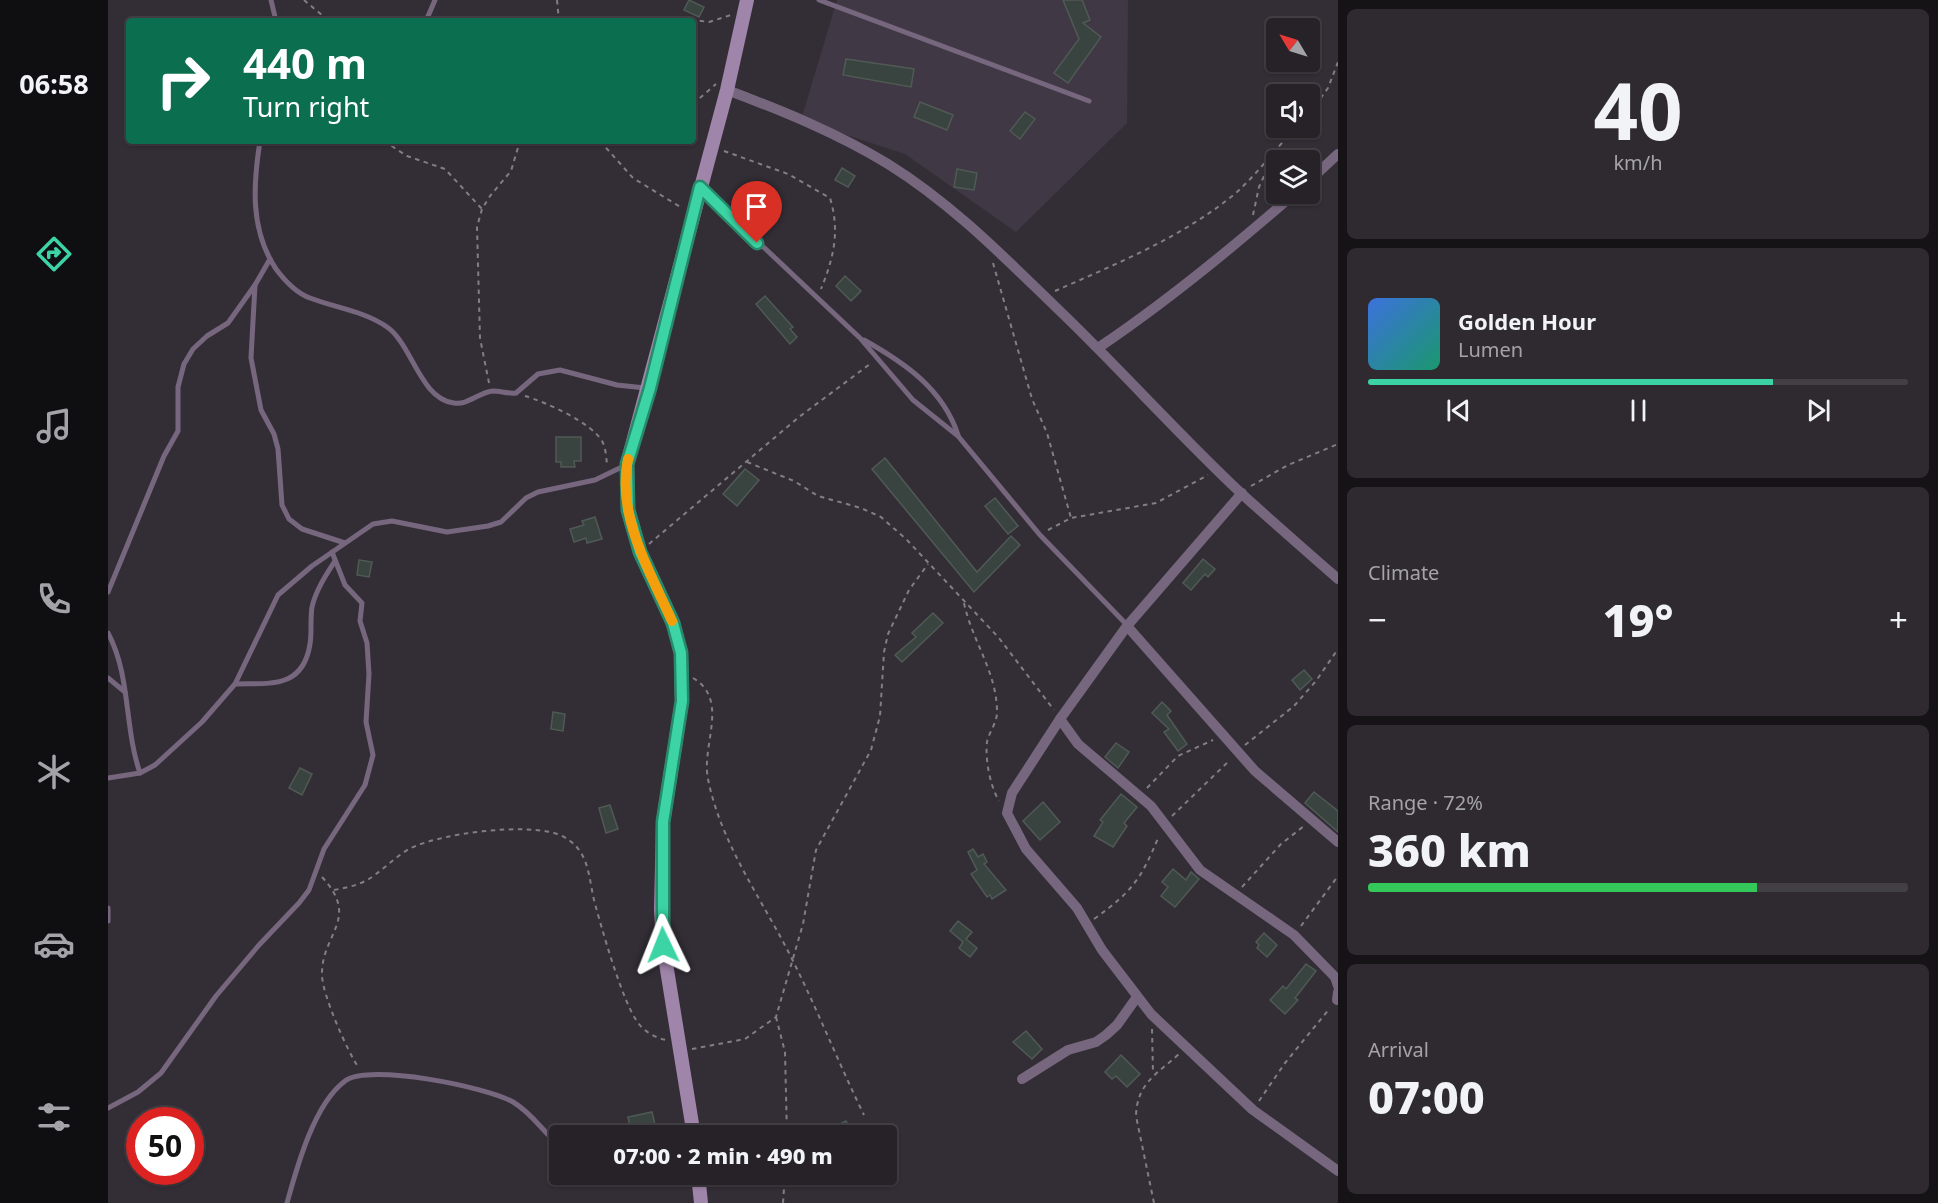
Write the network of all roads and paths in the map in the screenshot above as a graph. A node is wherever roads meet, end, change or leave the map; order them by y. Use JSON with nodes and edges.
{"nodes":[{"id":1,"x":271,"y":0,"type":"edge"},
{"id":2,"x":304,"y":0,"type":"edge"},
{"id":3,"x":435,"y":0,"type":"edge"},
{"id":4,"x":557,"y":0,"type":"edge"},
{"id":5,"x":819,"y":0,"type":"edge"},
{"id":6,"x":746,"y":6,"type":"edge"},
{"id":7,"x":275,"y":18,"type":"edge"},
{"id":8,"x":325,"y":18,"type":"edge"},
{"id":9,"x":427,"y":18,"type":"edge"},
{"id":10,"x":560,"y":18,"type":"edge"},
{"id":11,"x":696,"y":20,"type":"edge"},
{"id":12,"x":1338,"y":62,"type":"edge"},
{"id":13,"x":729,"y":73,"type":"junction"},
{"id":14,"x":727,"y":90,"type":"junction"},
{"id":15,"x":1320,"y":99,"type":"edge"},
{"id":16,"x":696,"y":101,"type":"edge"},
{"id":17,"x":1089,"y":102,"type":"dead end"},
{"id":18,"x":1286,"y":138,"type":"edge"},
{"id":19,"x":260,"y":144,"type":"edge"},
{"id":20,"x":389,"y":144,"type":"edge"},
{"id":21,"x":519,"y":144,"type":"edge"},
{"id":22,"x":603,"y":144,"type":"edge"},
{"id":23,"x":1278,"y":146,"type":"junction"},
{"id":24,"x":711,"y":147,"type":"junction"},
{"id":25,"x":1338,"y":154,"type":"edge"},
{"id":26,"x":1320,"y":171,"type":"edge"},
{"id":27,"x":700,"y":187,"type":"junction"},
{"id":28,"x":1283,"y":204,"type":"edge"},
{"id":29,"x":482,"y":209,"type":"junction"},
{"id":30,"x":692,"y":215,"type":"junction"},
{"id":31,"x":1250,"y":233,"type":"junction"},
{"id":32,"x":990,"y":256,"type":"dead end"},
{"id":33,"x":270,"y":259,"type":"junction"},
{"id":34,"x":255,"y":285,"type":"junction"},
{"id":35,"x":1044,"y":296,"type":"junction"},
{"id":36,"x":817,"y":300,"type":"junction"},
{"id":37,"x":860,"y":338,"type":"junction"},
{"id":38,"x":1098,"y":348,"type":"junction"},
{"id":39,"x":878,"y":357,"type":"junction"},
{"id":40,"x":650,"y":388,"type":"junction"},
{"id":41,"x":492,"y":391,"type":"junction"},
{"id":42,"x":516,"y":393,"type":"junction"},
{"id":43,"x":958,"y":436,"type":"junction"},
{"id":44,"x":1338,"y":444,"type":"edge"},
{"id":45,"x":747,"y":462,"type":"junction"},
{"id":46,"x":627,"y":464,"type":"junction"},
{"id":47,"x":1218,"y":469,"type":"junction"},
{"id":48,"x":607,"y":473,"type":"junction"},
{"id":49,"x":1242,"y":493,"type":"junction"},
{"id":50,"x":1071,"y":518,"type":"junction"},
{"id":51,"x":1040,"y":535,"type":"junction"},
{"id":52,"x":345,"y":543,"type":"junction"},
{"id":53,"x":332,"y":552,"type":"junction"},
{"id":54,"x":640,"y":552,"type":"junction"},
{"id":55,"x":335,"y":561,"type":"junction"},
{"id":56,"x":928,"y":564,"type":"junction"},
{"id":57,"x":1338,"y":579,"type":"edge"},
{"id":58,"x":108,"y":592,"type":"edge"},
{"id":59,"x":964,"y":601,"type":"junction"},
{"id":60,"x":1128,"y":626,"type":"junction"},
{"id":61,"x":108,"y":633,"type":"edge"},
{"id":62,"x":1338,"y":649,"type":"edge"},
{"id":63,"x":683,"y":672,"type":"junction"},
{"id":64,"x":108,"y":678,"type":"edge"},
{"id":65,"x":235,"y":684,"type":"junction"},
{"id":66,"x":124,"y":692,"type":"junction"},
{"id":67,"x":1060,"y":719,"type":"junction"},
{"id":68,"x":1225,"y":738,"type":"junction"},
{"id":69,"x":1237,"y":752,"type":"junction"},
{"id":70,"x":140,"y":772,"type":"junction"},
{"id":71,"x":108,"y":778,"type":"edge"},
{"id":72,"x":1140,"y":797,"type":"junction"},
{"id":73,"x":1007,"y":813,"type":"junction"},
{"id":74,"x":1166,"y":822,"type":"junction"},
{"id":75,"x":1313,"y":823,"type":"junction"},
{"id":76,"x":1338,"y":842,"type":"edge"},
{"id":77,"x":315,"y":870,"type":"junction"},
{"id":78,"x":1338,"y":876,"type":"edge"},
{"id":79,"x":334,"y":890,"type":"junction"},
{"id":80,"x":1237,"y":893,"type":"junction"},
{"id":81,"x":108,"y":908,"type":"edge"},
{"id":82,"x":108,"y":921,"type":"edge"},
{"id":83,"x":1087,"y":924,"type":"junction"},
{"id":84,"x":1294,"y":935,"type":"junction"},
{"id":85,"x":793,"y":961,"type":"junction"},
{"id":86,"x":1338,"y":986,"type":"edge"},
{"id":87,"x":1338,"y":992,"type":"edge"},
{"id":88,"x":1137,"y":997,"type":"junction"},
{"id":89,"x":1337,"y":1000,"type":"edge"},
{"id":90,"x":1151,"y":1014,"type":"junction"},
{"id":91,"x":776,"y":1017,"type":"junction"},
{"id":92,"x":679,"y":1045,"type":"junction"},
{"id":93,"x":1186,"y":1049,"type":"junction"},
{"id":94,"x":1153,"y":1073,"type":"junction"},
{"id":95,"x":365,"y":1075,"type":"junction"},
{"id":96,"x":1022,"y":1079,"type":"dead end"},
{"id":97,"x":108,"y":1108,"type":"edge"},
{"id":98,"x":1253,"y":1110,"type":"junction"},
{"id":99,"x":864,"y":1115,"type":"dead end"},
{"id":100,"x":692,"y":1125,"type":"edge"},
{"id":101,"x":787,"y":1125,"type":"edge"},
{"id":102,"x":549,"y":1134,"type":"edge"},
{"id":103,"x":1338,"y":1171,"type":"edge"},
{"id":104,"x":699,"y":1185,"type":"edge"},
{"id":105,"x":784,"y":1185,"type":"edge"},
{"id":106,"x":287,"y":1203,"type":"edge"},
{"id":107,"x":701,"y":1203,"type":"edge"},
{"id":108,"x":783,"y":1203,"type":"edge"},
{"id":109,"x":1154,"y":1203,"type":"edge"}],
"edges":[{"from":1,"to":7,"type":"lane"},
{"from":2,"to":8,"type":"path"},
{"from":3,"to":9,"type":"lane"},
{"from":4,"to":10,"type":"path"},
{"from":5,"to":17,"type":"lane"},
{"from":6,"to":11,"type":"path"},
{"from":6,"to":13,"type":"main road"},
{"from":12,"to":15,"type":"path"},
{"from":13,"to":14,"type":"main road"},
{"from":13,"to":16,"type":"path"},
{"from":14,"to":24,"type":"main road"},
{"from":14,"to":35,"type":"street"},
{"from":18,"to":23,"type":"path"},
{"from":19,"to":33,"type":"lane"},
{"from":20,"to":29,"type":"path"},
{"from":21,"to":29,"type":"path"},
{"from":22,"to":30,"type":"path"},
{"from":23,"to":31,"type":"path"},
{"from":23,"to":35,"type":"path"},
{"from":24,"to":27,"type":"main road"},
{"from":24,"to":36,"type":"path"},
{"from":25,"to":26,"type":"street"},
{"from":27,"to":30,"type":"main road"},
{"from":27,"to":36,"type":"lane"},
{"from":28,"to":31,"type":"street"},
{"from":29,"to":41,"type":"path"},
{"from":30,"to":40,"type":"main road"},
{"from":31,"to":38,"type":"street"},
{"from":32,"to":50,"type":"path"},
{"from":33,"to":34,"type":"lane"},
{"from":33,"to":41,"type":"lane"},
{"from":34,"to":52,"type":"lane"},
{"from":34,"to":58,"type":"lane"},
{"from":35,"to":38,"type":"street"},
{"from":36,"to":37,"type":"lane"},
{"from":37,"to":39,"type":"lane"},
{"from":37,"to":43,"type":"lane"},
{"from":38,"to":47,"type":"street"},
{"from":39,"to":43,"type":"lane"},
{"from":39,"to":45,"type":"path"},
{"from":40,"to":42,"type":"lane"},
{"from":40,"to":46,"type":"main road"},
{"from":41,"to":42,"type":"lane"},
{"from":42,"to":48,"type":"path"},
{"from":43,"to":51,"type":"lane"},
{"from":44,"to":49,"type":"path"},
{"from":45,"to":54,"type":"path"},
{"from":45,"to":56,"type":"path"},
{"from":46,"to":48,"type":"lane"},
{"from":46,"to":54,"type":"main road"},
{"from":47,"to":49,"type":"street"},
{"from":47,"to":50,"type":"path"},
{"from":48,"to":52,"type":"lane"},
{"from":49,"to":57,"type":"street"},
{"from":49,"to":60,"type":"street"},
{"from":50,"to":51,"type":"path"},
{"from":51,"to":60,"type":"lane"},
{"from":52,"to":53,"type":"lane"},
{"from":53,"to":55,"type":"lane"},
{"from":53,"to":65,"type":"lane"},
{"from":54,"to":63,"type":"main road"},
{"from":55,"to":65,"type":"lane"},
{"from":55,"to":77,"type":"lane"},
{"from":56,"to":59,"type":"path"},
{"from":56,"to":85,"type":"path"},
{"from":59,"to":67,"type":"path"},
{"from":59,"to":73,"type":"path"},
{"from":60,"to":67,"type":"street"},
{"from":60,"to":68,"type":"street"},
{"from":61,"to":66,"type":"lane"},
{"from":62,"to":69,"type":"path"},
{"from":63,"to":85,"type":"path"},
{"from":63,"to":92,"type":"main road"},
{"from":64,"to":66,"type":"lane"},
{"from":65,"to":70,"type":"lane"},
{"from":66,"to":70,"type":"lane"},
{"from":67,"to":72,"type":"street"},
{"from":67,"to":73,"type":"street"},
{"from":68,"to":69,"type":"street"},
{"from":68,"to":72,"type":"path"},
{"from":69,"to":74,"type":"path"},
{"from":69,"to":75,"type":"street"},
{"from":70,"to":71,"type":"lane"},
{"from":72,"to":74,"type":"street"},
{"from":73,"to":83,"type":"street"},
{"from":74,"to":80,"type":"street"},
{"from":74,"to":83,"type":"path"},
{"from":75,"to":76,"type":"street"},
{"from":75,"to":80,"type":"path"},
{"from":77,"to":79,"type":"path"},
{"from":77,"to":97,"type":"lane"},
{"from":78,"to":84,"type":"path"},
{"from":79,"to":92,"type":"path"},
{"from":79,"to":95,"type":"path"},
{"from":80,"to":84,"type":"street"},
{"from":81,"to":82,"type":"lane"},
{"from":83,"to":88,"type":"street"},
{"from":84,"to":86,"type":"street"},
{"from":85,"to":91,"type":"path"},
{"from":85,"to":99,"type":"path"},
{"from":87,"to":89,"type":"street"},
{"from":88,"to":90,"type":"street"},
{"from":88,"to":96,"type":"street"},
{"from":89,"to":98,"type":"path"},
{"from":90,"to":93,"type":"street"},
{"from":90,"to":94,"type":"path"},
{"from":91,"to":92,"type":"path"},
{"from":91,"to":101,"type":"path"},
{"from":92,"to":100,"type":"main road"},
{"from":93,"to":94,"type":"path"},
{"from":93,"to":98,"type":"street"},
{"from":94,"to":109,"type":"path"},
{"from":95,"to":102,"type":"lane"},
{"from":95,"to":106,"type":"lane"},
{"from":98,"to":103,"type":"street"},
{"from":104,"to":107,"type":"main road"},
{"from":105,"to":108,"type":"path"}]}
